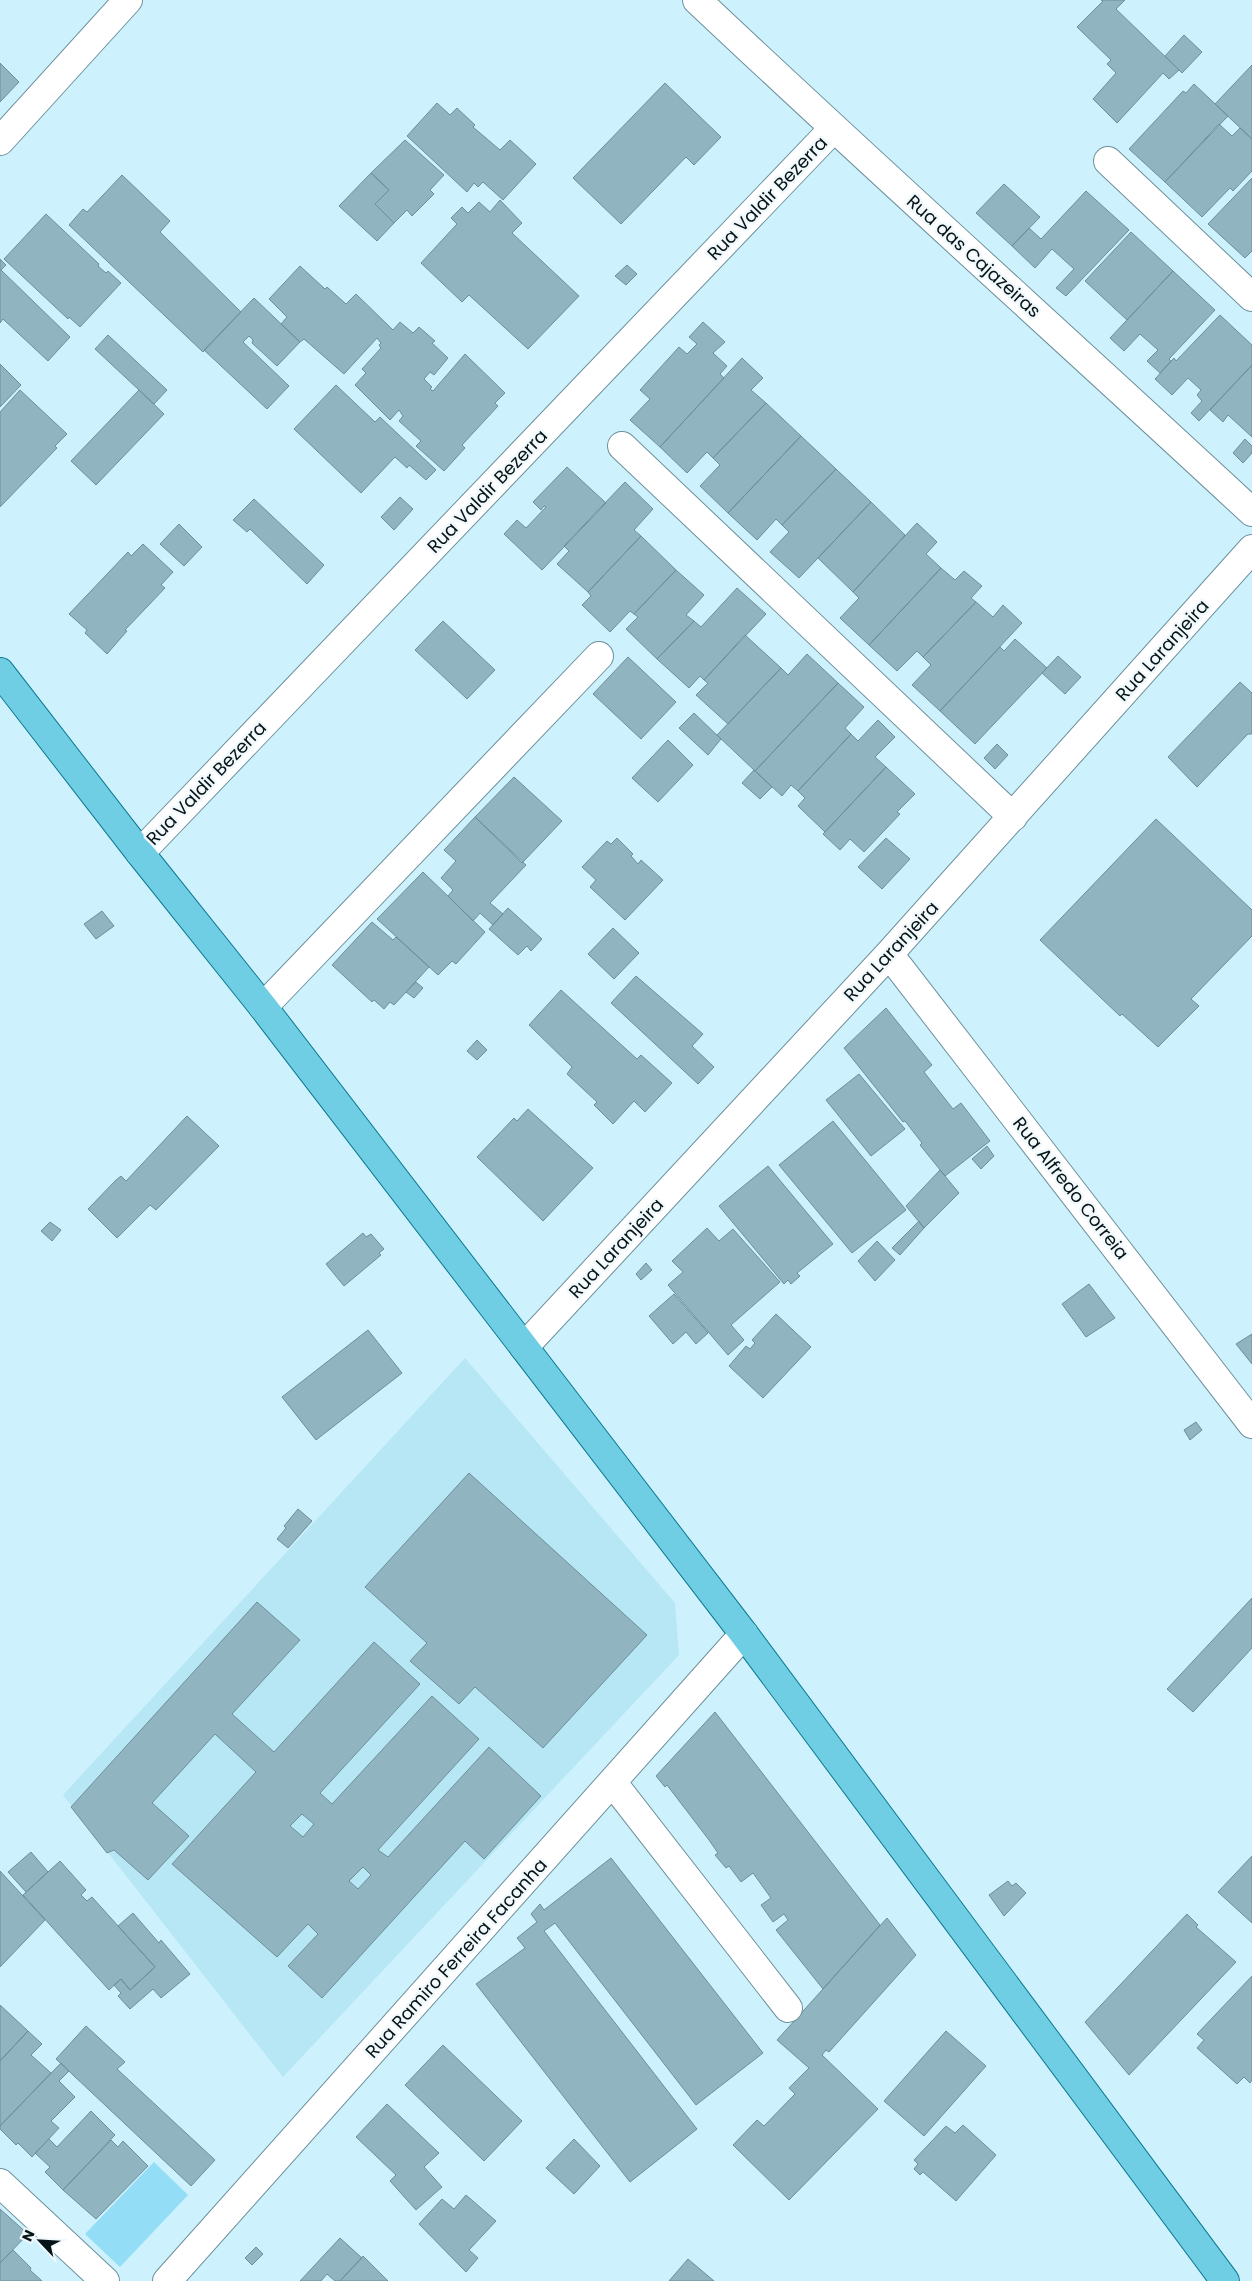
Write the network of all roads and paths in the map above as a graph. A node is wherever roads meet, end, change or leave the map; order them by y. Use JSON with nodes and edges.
{"nodes":[{"id":1,"x":128,"y":0,"type":"edge"},
{"id":2,"x":697,"y":0,"type":"edge"},
{"id":3,"x":834,"y":129,"type":"junction"},
{"id":4,"x":0,"y":141,"type":"edge"},
{"id":5,"x":1108,"y":161,"type":"dead end"},
{"id":6,"x":1252,"y":297,"type":"edge"},
{"id":7,"x":622,"y":446,"type":"dead end"},
{"id":8,"x":1252,"y":512,"type":"edge"},
{"id":9,"x":1252,"y":549,"type":"edge"},
{"id":10,"x":599,"y":656,"type":"dead end"},
{"id":11,"x":0,"y":672,"type":"edge"},
{"id":12,"x":1013,"y":817,"type":"junction"},
{"id":13,"x":140,"y":853,"type":"junction"},
{"id":14,"x":889,"y":954,"type":"junction"},
{"id":15,"x":263,"y":1007,"type":"junction"},
{"id":16,"x":524,"y":1347,"type":"junction"},
{"id":17,"x":1252,"y":1424,"type":"edge"},
{"id":18,"x":744,"y":1634,"type":"junction"},
{"id":19,"x":613,"y":1783,"type":"junction"},
{"id":20,"x":788,"y":2008,"type":"dead end"},
{"id":21,"x":0,"y":2183,"type":"edge"},
{"id":22,"x":104,"y":2281,"type":"edge"},
{"id":23,"x":167,"y":2281,"type":"edge"},
{"id":24,"x":1225,"y":2281,"type":"edge"}],
"edges":[{"from":1,"to":4,"type":"street"},
{"from":2,"to":3,"type":"street","name":"Rua das Cajazeiras"},
{"from":3,"to":8,"type":"street","name":"Rua das Cajazeiras"},
{"from":3,"to":13,"type":"street","name":"Rua Valdir Bezerra"},
{"from":5,"to":6,"type":"street"},
{"from":7,"to":12,"type":"street"},
{"from":9,"to":12,"type":"street","name":"Rua Laranjeira"},
{"from":10,"to":15,"type":"street"},
{"from":11,"to":13,"type":"main road"},
{"from":12,"to":14,"type":"street","name":"Rua Laranjeira"},
{"from":13,"to":15,"type":"main road"},
{"from":14,"to":16,"type":"street","name":"Rua Laranjeira"},
{"from":14,"to":17,"type":"street","name":"Rua Alfredo Correia"},
{"from":15,"to":16,"type":"main road"},
{"from":16,"to":18,"type":"main road"},
{"from":18,"to":19,"type":"street","name":"Rua Ramiro Ferreira Facanha"},
{"from":18,"to":24,"type":"main road"},
{"from":19,"to":20,"type":"street"},
{"from":19,"to":23,"type":"street","name":"Rua Ramiro Ferreira Facanha"},
{"from":21,"to":22,"type":"street"}]}
